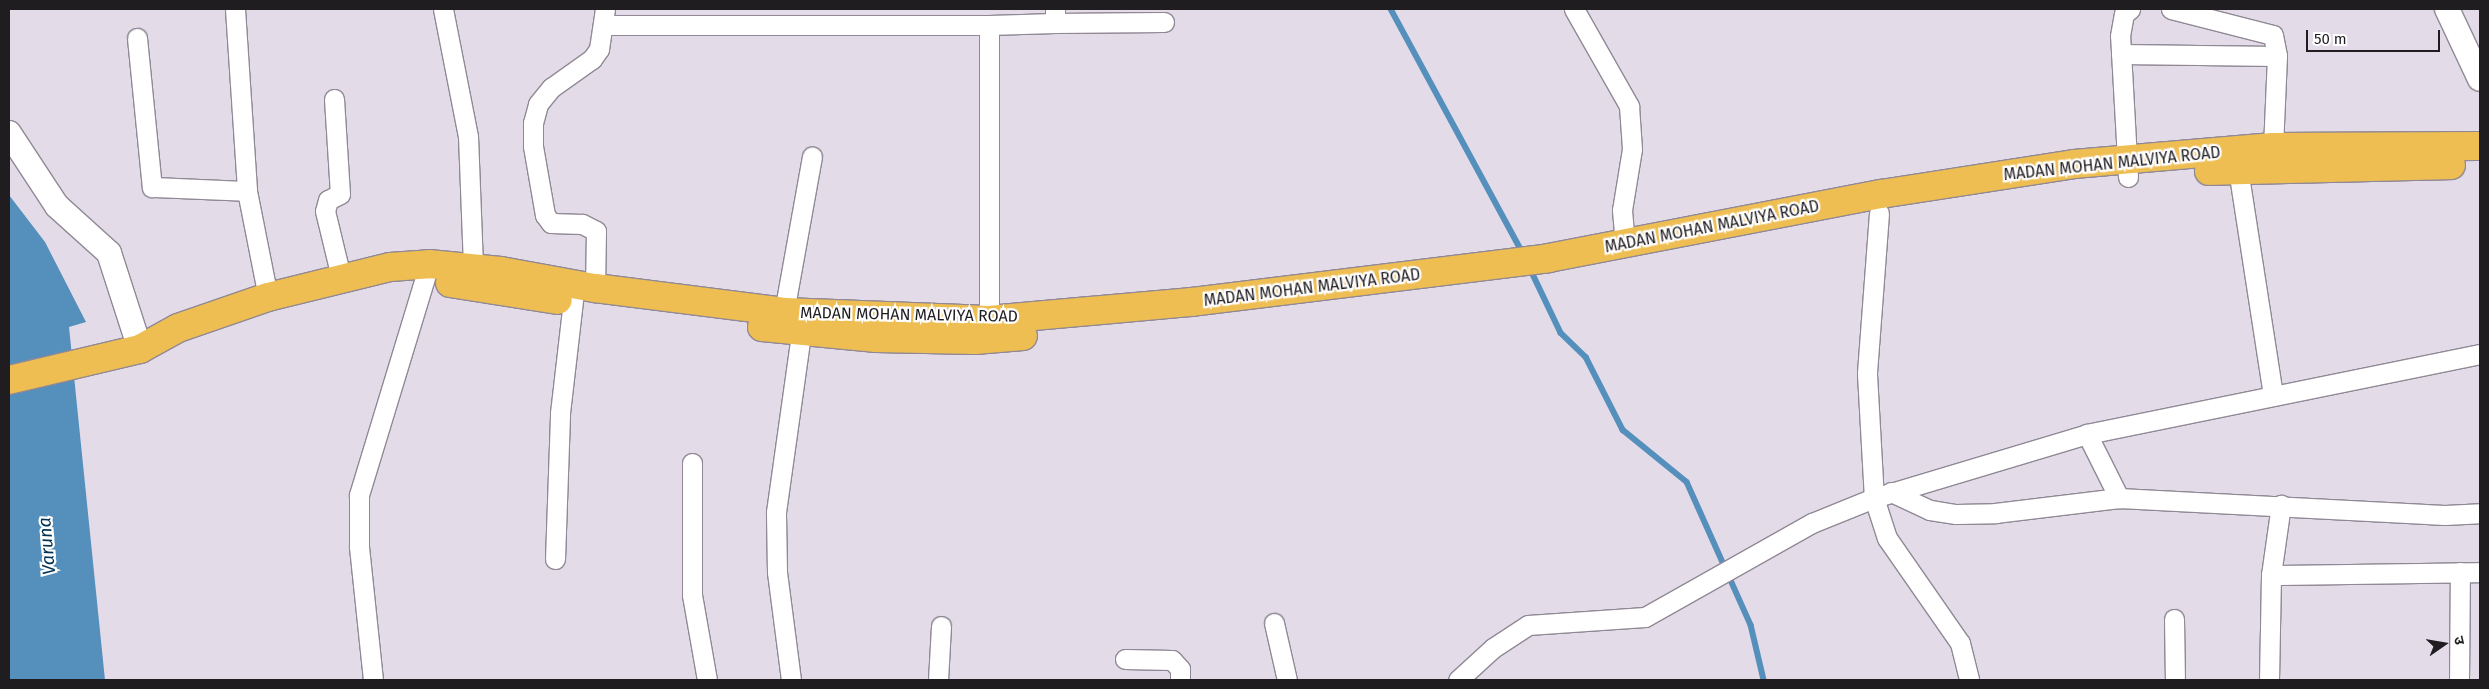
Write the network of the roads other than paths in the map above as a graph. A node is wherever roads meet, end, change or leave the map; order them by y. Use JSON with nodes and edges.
{"nodes":[{"id":1,"x":234,"y":9,"type":"edge"},
{"id":2,"x":443,"y":9,"type":"edge"},
{"id":3,"x":1574,"y":9,"type":"edge"},
{"id":4,"x":2130,"y":9,"type":"edge"},
{"id":5,"x":2171,"y":9,"type":"edge"},
{"id":6,"x":2447,"y":9,"type":"edge"},
{"id":7,"x":1055,"y":16,"type":"edge"},
{"id":8,"x":605,"y":17,"type":"edge"},
{"id":9,"x":1164,"y":22,"type":"dead end"},
{"id":10,"x":989,"y":25,"type":"junction"},
{"id":11,"x":137,"y":38,"type":"dead end"},
{"id":12,"x":2120,"y":54,"type":"junction"},
{"id":13,"x":2277,"y":56,"type":"junction"},
{"id":14,"x":2480,"y":79,"type":"edge"},
{"id":15,"x":334,"y":99,"type":"dead end"},
{"id":16,"x":9,"y":133,"type":"edge"},
{"id":17,"x":2480,"y":146,"type":"edge"},
{"id":18,"x":2273,"y":147,"type":"junction"},
{"id":19,"x":812,"y":157,"type":"dead end"},
{"id":20,"x":2480,"y":165,"type":"edge"},
{"id":21,"x":2127,"y":169,"type":"junction"},
{"id":22,"x":2238,"y":169,"type":"junction"},
{"id":23,"x":247,"y":192,"type":"junction"},
{"id":24,"x":1879,"y":213,"type":"junction"},
{"id":25,"x":1625,"y":243,"type":"junction"},
{"id":26,"x":1550,"y":263,"type":"junction"},
{"id":27,"x":473,"y":268,"type":"junction"},
{"id":28,"x":426,"y":272,"type":"junction"},
{"id":29,"x":1487,"y":273,"type":"junction"},
{"id":30,"x":342,"y":278,"type":"junction"},
{"id":31,"x":581,"y":291,"type":"junction"},
{"id":32,"x":268,"y":297,"type":"junction"},
{"id":33,"x":989,"y":320,"type":"junction"},
{"id":34,"x":792,"y":323,"type":"junction"},
{"id":35,"x":146,"y":346,"type":"junction"},
{"id":36,"x":2480,"y":354,"type":"edge"},
{"id":37,"x":9,"y":380,"type":"edge"},
{"id":38,"x":2273,"y":394,"type":"junction"},
{"id":39,"x":2087,"y":434,"type":"junction"},
{"id":40,"x":692,"y":463,"type":"dead end"},
{"id":41,"x":1882,"y":495,"type":"junction"},
{"id":42,"x":2119,"y":498,"type":"junction"},
{"id":43,"x":2281,"y":506,"type":"junction"},
{"id":44,"x":2480,"y":513,"type":"edge"},
{"id":45,"x":555,"y":559,"type":"dead end"},
{"id":46,"x":2460,"y":572,"type":"junction"},
{"id":47,"x":2480,"y":572,"type":"edge"},
{"id":48,"x":2271,"y":574,"type":"junction"},
{"id":49,"x":2174,"y":619,"type":"dead end"},
{"id":50,"x":1274,"y":624,"type":"dead end"},
{"id":51,"x":941,"y":626,"type":"dead end"},
{"id":52,"x":1125,"y":659,"type":"dead end"},
{"id":53,"x":373,"y":680,"type":"edge"},
{"id":54,"x":707,"y":680,"type":"edge"},
{"id":55,"x":791,"y":680,"type":"edge"},
{"id":56,"x":938,"y":680,"type":"edge"},
{"id":57,"x":1180,"y":680,"type":"edge"},
{"id":58,"x":1287,"y":680,"type":"edge"},
{"id":59,"x":1458,"y":680,"type":"edge"},
{"id":60,"x":1969,"y":680,"type":"edge"},
{"id":61,"x":2175,"y":680,"type":"edge"},
{"id":62,"x":2269,"y":680,"type":"edge"},
{"id":63,"x":2459,"y":680,"type":"edge"}],
"edges":[{"from":1,"to":23,"type":"street"},
{"from":2,"to":27,"type":"street"},
{"from":3,"to":25,"type":"street"},
{"from":4,"to":12,"type":"street"},
{"from":5,"to":13,"type":"street"},
{"from":6,"to":14,"type":"street"},
{"from":7,"to":9,"type":"street"},
{"from":7,"to":10,"type":"street"},
{"from":8,"to":10,"type":"street"},
{"from":8,"to":31,"type":"street"},
{"from":10,"to":33,"type":"street"},
{"from":11,"to":23,"type":"street"},
{"from":12,"to":13,"type":"street"},
{"from":12,"to":21,"type":"street"},
{"from":13,"to":18,"type":"street"},
{"from":15,"to":30,"type":"street"},
{"from":16,"to":35,"type":"street"},
{"from":17,"to":18,"type":"highway","name":"MADAN MOHAN MALVIYA ROAD"},
{"from":18,"to":21,"type":"highway","name":"MADAN MOHAN MALVIYA ROAD"},
{"from":19,"to":34,"type":"street"},
{"from":20,"to":22,"type":"highway","name":"MADAN MOHAN MALVIYA ROAD"},
{"from":21,"to":22,"type":"highway","name":"MADAN MOHAN MALVIYA ROAD"},
{"from":21,"to":24,"type":"highway","name":"MADAN MOHAN MALVIYA ROAD"},
{"from":21,"to":25,"type":"highway","name":"MADAN MOHAN MALVIYA ROAD"},
{"from":22,"to":38,"type":"street"},
{"from":23,"to":32,"type":"street"},
{"from":24,"to":26,"type":"highway","name":"MADAN MOHAN MALVIYA ROAD"},
{"from":24,"to":41,"type":"street"},
{"from":25,"to":26,"type":"highway","name":"MADAN MOHAN MALVIYA ROAD"},
{"from":26,"to":29,"type":"highway","name":"MADAN MOHAN MALVIYA ROAD"},
{"from":27,"to":28,"type":"highway","name":"MADAN MOHAN MALVIYA ROAD"},
{"from":27,"to":31,"type":"highway","name":"MADAN MOHAN MALVIYA ROAD"},
{"from":28,"to":30,"type":"highway","name":"MADAN MOHAN MALVIYA ROAD"},
{"from":28,"to":31,"type":"highway","name":"MADAN MOHAN MALVIYA ROAD"},
{"from":28,"to":35,"type":"highway","name":"MADAN MOHAN MALVIYA ROAD"},
{"from":28,"to":53,"type":"street"},
{"from":29,"to":33,"type":"highway","name":"MADAN MOHAN MALVIYA ROAD"},
{"from":29,"to":34,"type":"highway","name":"MADAN MOHAN MALVIYA ROAD"},
{"from":30,"to":32,"type":"highway","name":"MADAN MOHAN MALVIYA ROAD"},
{"from":31,"to":34,"type":"highway","name":"MADAN MOHAN MALVIYA ROAD"},
{"from":31,"to":45,"type":"street"},
{"from":32,"to":35,"type":"highway","name":"MADAN MOHAN MALVIYA ROAD"},
{"from":33,"to":34,"type":"highway","name":"MADAN MOHAN MALVIYA ROAD"},
{"from":34,"to":55,"type":"street"},
{"from":35,"to":37,"type":"highway","name":"MADAN MOHAN MALVIYA ROAD"},
{"from":36,"to":38,"type":"street"},
{"from":38,"to":39,"type":"street"},
{"from":39,"to":41,"type":"street"},
{"from":39,"to":42,"type":"street"},
{"from":40,"to":54,"type":"street"},
{"from":41,"to":42,"type":"street"},
{"from":41,"to":59,"type":"street"},
{"from":41,"to":60,"type":"street"},
{"from":42,"to":43,"type":"street"},
{"from":43,"to":44,"type":"street"},
{"from":43,"to":48,"type":"street"},
{"from":46,"to":47,"type":"street"},
{"from":46,"to":48,"type":"street"},
{"from":46,"to":63,"type":"street"},
{"from":48,"to":62,"type":"street"},
{"from":49,"to":61,"type":"street"},
{"from":50,"to":58,"type":"street"},
{"from":51,"to":56,"type":"street"},
{"from":52,"to":57,"type":"street"}]}
